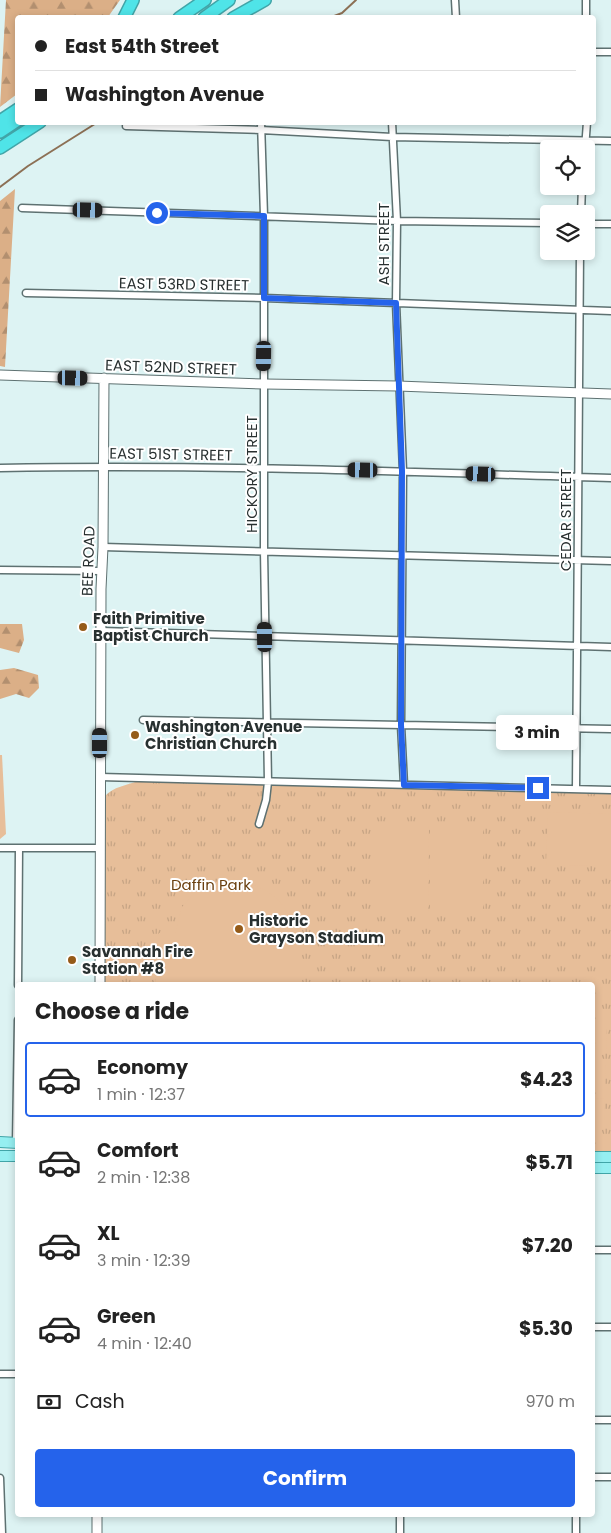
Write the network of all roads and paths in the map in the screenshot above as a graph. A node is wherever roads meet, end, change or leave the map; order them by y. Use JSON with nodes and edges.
{"nodes":[{"id":1,"x":133,"y":0,"type":"edge"},
{"id":2,"x":205,"y":0,"type":"edge"},
{"id":3,"x":228,"y":0,"type":"edge"},
{"id":4,"x":265,"y":0,"type":"edge"},
{"id":5,"x":455,"y":0,"type":"edge"},
{"id":6,"x":586,"y":0,"type":"edge"},
{"id":7,"x":126,"y":15,"type":"edge"},
{"id":8,"x":183,"y":15,"type":"edge"},
{"id":9,"x":208,"y":15,"type":"edge"},
{"id":10,"x":238,"y":15,"type":"edge"},
{"id":11,"x":456,"y":15,"type":"edge"},
{"id":12,"x":586,"y":15,"type":"edge"},
{"id":13,"x":596,"y":52,"type":"edge"},
{"id":14,"x":611,"y":52,"type":"edge"},
{"id":15,"x":15,"y":111,"type":"edge"},
{"id":16,"x":0,"y":121,"type":"edge"},
{"id":17,"x":15,"y":122,"type":"edge"},
{"id":18,"x":35,"y":125,"type":"edge"},
{"id":19,"x":262,"y":125,"type":"edge"},
{"id":20,"x":392,"y":125,"type":"edge"},
{"id":21,"x":587,"y":125,"type":"edge"},
{"id":22,"x":126,"y":126,"type":"dead end"},
{"id":23,"x":261,"y":130,"type":"junction"},
{"id":24,"x":0,"y":132,"type":"edge"},
{"id":25,"x":392,"y":137,"type":"junction"},
{"id":26,"x":586,"y":140,"type":"joint"},
{"id":27,"x":595,"y":140,"type":"edge"},
{"id":28,"x":611,"y":141,"type":"edge"},
{"id":29,"x":0,"y":148,"type":"edge"},
{"id":30,"x":22,"y":208,"type":"dead end"},
{"id":31,"x":264,"y":216,"type":"junction"},
{"id":32,"x":397,"y":221,"type":"junction"},
{"id":33,"x":540,"y":223,"type":"edge"},
{"id":34,"x":595,"y":224,"type":"edge"},
{"id":35,"x":611,"y":224,"type":"edge"},
{"id":36,"x":580,"y":260,"type":"edge"},
{"id":37,"x":26,"y":293,"type":"dead end"},
{"id":38,"x":264,"y":298,"type":"junction"},
{"id":39,"x":396,"y":303,"type":"junction"},
{"id":40,"x":580,"y":310,"type":"junction"},
{"id":41,"x":611,"y":311,"type":"edge"},
{"id":42,"x":0,"y":375,"type":"edge"},
{"id":43,"x":104,"y":378,"type":"junction"},
{"id":44,"x":264,"y":384,"type":"junction"},
{"id":45,"x":398,"y":386,"type":"junction"},
{"id":46,"x":579,"y":394,"type":"junction"},
{"id":47,"x":611,"y":394,"type":"edge"},
{"id":48,"x":104,"y":466,"type":"junction"},
{"id":49,"x":0,"y":468,"type":"edge"},
{"id":50,"x":264,"y":468,"type":"junction"},
{"id":51,"x":402,"y":471,"type":"junction"},
{"id":52,"x":578,"y":477,"type":"junction"},
{"id":53,"x":611,"y":478,"type":"edge"},
{"id":54,"x":103,"y":547,"type":"junction"},
{"id":55,"x":264,"y":551,"type":"junction"},
{"id":56,"x":402,"y":554,"type":"junction"},
{"id":57,"x":578,"y":560,"type":"junction"},
{"id":58,"x":611,"y":561,"type":"edge"},
{"id":59,"x":0,"y":570,"type":"edge"},
{"id":60,"x":101,"y":572,"type":"junction"},
{"id":61,"x":101,"y":631,"type":"junction"},
{"id":62,"x":265,"y":637,"type":"junction"},
{"id":63,"x":402,"y":640,"type":"junction"},
{"id":64,"x":577,"y":646,"type":"junction"},
{"id":65,"x":611,"y":647,"type":"edge"},
{"id":66,"x":143,"y":720,"type":"dead end"},
{"id":67,"x":266,"y":722,"type":"junction"},
{"id":68,"x":401,"y":725,"type":"junction"},
{"id":69,"x":576,"y":728,"type":"junction"},
{"id":70,"x":611,"y":730,"type":"edge"},
{"id":71,"x":100,"y":777,"type":"junction"},
{"id":72,"x":268,"y":782,"type":"junction"},
{"id":73,"x":404,"y":785,"type":"junction"},
{"id":74,"x":576,"y":789,"type":"junction"},
{"id":75,"x":611,"y":790,"type":"edge"},
{"id":76,"x":259,"y":824,"type":"dead end"},
{"id":77,"x":0,"y":848,"type":"edge"},
{"id":78,"x":19,"y":848,"type":"junction"},
{"id":79,"x":100,"y":848,"type":"junction"},
{"id":80,"x":18,"y":982,"type":"edge"},
{"id":81,"x":100,"y":982,"type":"edge"},
{"id":82,"x":0,"y":1142,"type":"edge"},
{"id":83,"x":15,"y":1143,"type":"edge"},
{"id":84,"x":0,"y":1156,"type":"edge"},
{"id":85,"x":15,"y":1156,"type":"edge"},
{"id":86,"x":611,"y":1157,"type":"edge"},
{"id":87,"x":595,"y":1158,"type":"edge"},
{"id":88,"x":595,"y":1168,"type":"edge"},
{"id":89,"x":611,"y":1168,"type":"edge"},
{"id":90,"x":595,"y":1250,"type":"edge"},
{"id":91,"x":611,"y":1250,"type":"edge"},
{"id":92,"x":595,"y":1327,"type":"edge"},
{"id":93,"x":611,"y":1328,"type":"edge"},
{"id":94,"x":0,"y":1374,"type":"edge"},
{"id":95,"x":15,"y":1374,"type":"edge"},
{"id":96,"x":595,"y":1420,"type":"edge"},
{"id":97,"x":611,"y":1420,"type":"edge"},
{"id":98,"x":595,"y":1477,"type":"edge"},
{"id":99,"x":611,"y":1477,"type":"edge"},
{"id":100,"x":0,"y":1478,"type":"edge"},
{"id":101,"x":98,"y":1517,"type":"edge"},
{"id":102,"x":400,"y":1517,"type":"edge"},
{"id":103,"x":576,"y":1517,"type":"edge"},
{"id":104,"x":2,"y":1533,"type":"edge"},
{"id":105,"x":98,"y":1533,"type":"edge"},
{"id":106,"x":400,"y":1533,"type":"edge"},
{"id":107,"x":576,"y":1533,"type":"edge"}],
"edges":[{"from":1,"to":7,"type":"highway"},
{"from":2,"to":8,"type":"highway"},
{"from":3,"to":9,"type":"highway"},
{"from":4,"to":10,"type":"highway"},
{"from":5,"to":11,"type":"street"},
{"from":6,"to":12,"type":"street"},
{"from":13,"to":14,"type":"street"},
{"from":15,"to":16,"type":"highway"},
{"from":17,"to":24,"type":"highway"},
{"from":18,"to":29,"type":"highway"},
{"from":19,"to":23,"type":"street","name":"HICKORY STREET"},
{"from":20,"to":25,"type":"street","name":"ASH STREET"},
{"from":21,"to":26,"type":"street"},
{"from":22,"to":23,"type":"street"},
{"from":23,"to":25,"type":"street"},
{"from":23,"to":31,"type":"street","name":"HICKORY STREET"},
{"from":25,"to":26,"type":"street"},
{"from":25,"to":32,"type":"street","name":"ASH STREET"},
{"from":27,"to":28,"type":"street"},
{"from":30,"to":31,"type":"street"},
{"from":31,"to":32,"type":"street"},
{"from":31,"to":38,"type":"street","name":"HICKORY STREET"},
{"from":32,"to":33,"type":"street"},
{"from":32,"to":39,"type":"street","name":"ASH STREET"},
{"from":34,"to":35,"type":"street"},
{"from":36,"to":40,"type":"street","name":"CEDAR STREET"},
{"from":37,"to":38,"type":"street","name":"EAST 53RD STREET"},
{"from":38,"to":39,"type":"street","name":"EAST 53RD STREET"},
{"from":38,"to":44,"type":"street","name":"HICKORY STREET"},
{"from":39,"to":40,"type":"street","name":"EAST 53RD STREET"},
{"from":39,"to":45,"type":"street","name":"ASH STREET"},
{"from":40,"to":41,"type":"street","name":"EAST 53RD STREET"},
{"from":40,"to":46,"type":"street","name":"CEDAR STREET"},
{"from":42,"to":43,"type":"main road","name":"EAST 52ND STREET"},
{"from":43,"to":44,"type":"main road","name":"EAST 52ND STREET"},
{"from":43,"to":48,"type":"main road","name":"BEE ROAD"},
{"from":44,"to":45,"type":"main road","name":"EAST 52ND STREET"},
{"from":44,"to":50,"type":"street","name":"HICKORY STREET"},
{"from":45,"to":46,"type":"main road","name":"EAST 52ND STREET"},
{"from":45,"to":51,"type":"street","name":"ASH STREET"},
{"from":46,"to":47,"type":"main road","name":"EAST 52ND STREET"},
{"from":46,"to":52,"type":"street","name":"CEDAR STREET"},
{"from":48,"to":49,"type":"street","name":"EAST 51ST STREET"},
{"from":48,"to":50,"type":"street","name":"EAST 51ST STREET"},
{"from":48,"to":54,"type":"main road","name":"BEE ROAD"},
{"from":50,"to":51,"type":"street","name":"EAST 51ST STREET"},
{"from":50,"to":55,"type":"street","name":"HICKORY STREET"},
{"from":51,"to":52,"type":"street","name":"EAST 51ST STREET"},
{"from":51,"to":56,"type":"street","name":"ASH STREET"},
{"from":52,"to":53,"type":"street","name":"EAST 51ST STREET"},
{"from":52,"to":57,"type":"street","name":"CEDAR STREET"},
{"from":54,"to":55,"type":"street"},
{"from":54,"to":60,"type":"main road","name":"BEE ROAD"},
{"from":55,"to":56,"type":"street"},
{"from":55,"to":62,"type":"street","name":"HICKORY STREET"},
{"from":56,"to":57,"type":"street"},
{"from":56,"to":63,"type":"street","name":"ASH STREET"},
{"from":57,"to":58,"type":"street"},
{"from":57,"to":64,"type":"street","name":"CEDAR STREET"},
{"from":59,"to":60,"type":"street"},
{"from":60,"to":61,"type":"main road","name":"BEE ROAD"},
{"from":61,"to":62,"type":"street"},
{"from":61,"to":71,"type":"main road","name":"BEE ROAD"},
{"from":62,"to":63,"type":"street"},
{"from":62,"to":67,"type":"street","name":"HICKORY STREET"},
{"from":63,"to":64,"type":"street"},
{"from":63,"to":68,"type":"street","name":"ASH STREET"},
{"from":64,"to":65,"type":"street"},
{"from":64,"to":69,"type":"street","name":"CEDAR STREET"},
{"from":66,"to":67,"type":"street"},
{"from":67,"to":68,"type":"street"},
{"from":67,"to":72,"type":"street","name":"HICKORY STREET"},
{"from":68,"to":69,"type":"street"},
{"from":68,"to":73,"type":"street","name":"ASH STREET"},
{"from":69,"to":70,"type":"street"},
{"from":69,"to":74,"type":"street","name":"CEDAR STREET"},
{"from":71,"to":72,"type":"street"},
{"from":71,"to":79,"type":"main road","name":"BEE ROAD"},
{"from":72,"to":73,"type":"street"},
{"from":72,"to":76,"type":"street","name":"HICKORY STREET"},
{"from":73,"to":74,"type":"street"},
{"from":74,"to":75,"type":"street"},
{"from":77,"to":78,"type":"street"},
{"from":78,"to":79,"type":"street"},
{"from":78,"to":80,"type":"street"},
{"from":79,"to":81,"type":"main road","name":"BEE ROAD"},
{"from":82,"to":83,"type":"main road"},
{"from":84,"to":85,"type":"main road"},
{"from":86,"to":87,"type":"main road"},
{"from":88,"to":89,"type":"main road"},
{"from":90,"to":91,"type":"street"},
{"from":92,"to":93,"type":"street"},
{"from":94,"to":95,"type":"street"},
{"from":96,"to":97,"type":"street"},
{"from":98,"to":99,"type":"street"},
{"from":100,"to":104,"type":"street"},
{"from":101,"to":105,"type":"main road"},
{"from":102,"to":106,"type":"street"},
{"from":103,"to":107,"type":"street"}]}
